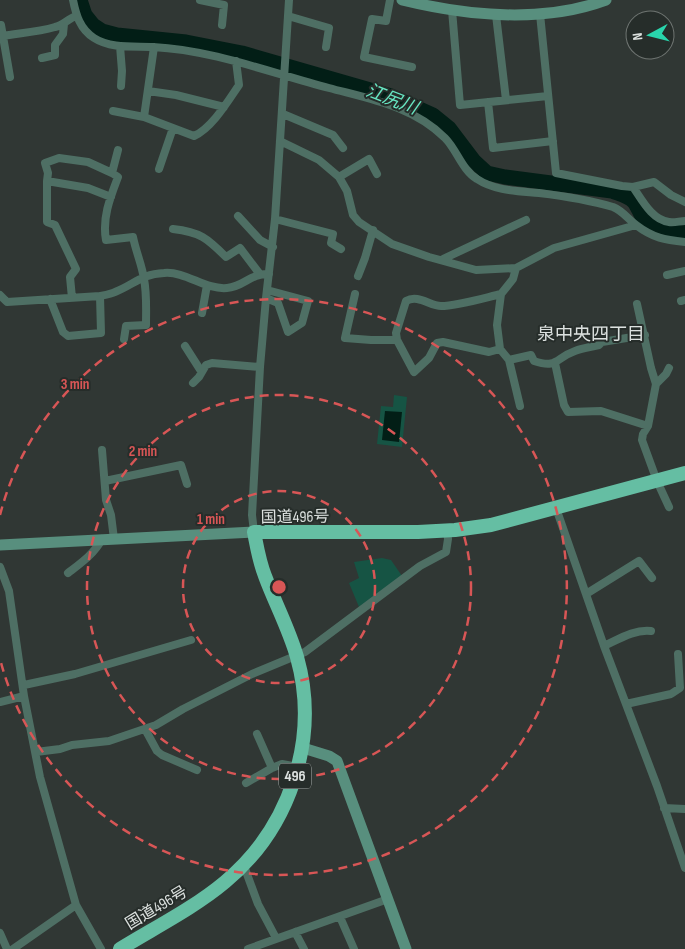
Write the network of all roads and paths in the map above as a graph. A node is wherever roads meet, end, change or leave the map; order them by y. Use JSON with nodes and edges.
{"nodes":[{"id":1,"x":73,"y":0,"type":"edge"},
{"id":2,"x":200,"y":0,"type":"edge"},
{"id":3,"x":289,"y":0,"type":"edge"},
{"id":4,"x":390,"y":0,"type":"edge"},
{"id":5,"x":402,"y":0,"type":"edge"},
{"id":6,"x":606,"y":0,"type":"edge"},
{"id":7,"x":452,"y":10,"type":"junction"},
{"id":8,"x":540,"y":14,"type":"junction"},
{"id":9,"x":496,"y":15,"type":"junction"},
{"id":10,"x":76,"y":16,"type":"junction"},
{"id":11,"x":288,"y":16,"type":"junction"},
{"id":12,"x":64,"y":24,"type":"junction"},
{"id":13,"x":0,"y":25,"type":"edge"},
{"id":14,"x":222,"y":25,"type":"dead end"},
{"id":15,"x":2,"y":36,"type":"junction"},
{"id":16,"x":120,"y":46,"type":"junction"},
{"id":17,"x":154,"y":47,"type":"junction"},
{"id":18,"x":326,"y":47,"type":"dead end"},
{"id":19,"x":42,"y":58,"type":"dead end"},
{"id":20,"x":236,"y":61,"type":"junction"},
{"id":21,"x":3,"y":62,"type":"edge"},
{"id":22,"x":412,"y":67,"type":"dead end"},
{"id":23,"x":284,"y":76,"type":"junction"},
{"id":24,"x":10,"y":77,"type":"dead end"},
{"id":25,"x":121,"y":86,"type":"dead end"},
{"id":26,"x":148,"y":91,"type":"junction"},
{"id":27,"x":548,"y":96,"type":"junction"},
{"id":28,"x":506,"y":100,"type":"junction"},
{"id":29,"x":488,"y":102,"type":"junction"},
{"id":30,"x":224,"y":107,"type":"junction"},
{"id":31,"x":113,"y":111,"type":"dead end"},
{"id":32,"x":283,"y":114,"type":"junction"},
{"id":33,"x":144,"y":117,"type":"junction"},
{"id":34,"x":173,"y":128,"type":"junction"},
{"id":35,"x":280,"y":141,"type":"junction"},
{"id":36,"x":553,"y":142,"type":"junction"},
{"id":37,"x":343,"y":148,"type":"dead end"},
{"id":38,"x":118,"y":150,"type":"dead end"},
{"id":39,"x":159,"y":169,"type":"dead end"},
{"id":40,"x":112,"y":172,"type":"junction"},
{"id":41,"x":377,"y":174,"type":"dead end"},
{"id":42,"x":339,"y":177,"type":"junction"},
{"id":43,"x":47,"y":181,"type":"junction"},
{"id":44,"x":633,"y":187,"type":"junction"},
{"id":45,"x":111,"y":197,"type":"junction"},
{"id":46,"x":685,"y":202,"type":"edge"},
{"id":47,"x":238,"y":216,"type":"dead end"},
{"id":48,"x":275,"y":219,"type":"junction"},
{"id":49,"x":526,"y":220,"type":"dead end"},
{"id":50,"x":685,"y":221,"type":"edge"},
{"id":51,"x":636,"y":225,"type":"junction"},
{"id":52,"x":173,"y":229,"type":"dead end"},
{"id":53,"x":373,"y":230,"type":"junction"},
{"id":54,"x":685,"y":242,"type":"edge"},
{"id":55,"x":273,"y":247,"type":"junction"},
{"id":56,"x":341,"y":249,"type":"dead end"},
{"id":57,"x":441,"y":260,"type":"junction"},
{"id":58,"x":516,"y":268,"type":"junction"},
{"id":59,"x":685,"y":271,"type":"edge"},
{"id":60,"x":259,"y":273,"type":"junction"},
{"id":61,"x":269,"y":274,"type":"junction"},
{"id":62,"x":667,"y":275,"type":"dead end"},
{"id":63,"x":144,"y":276,"type":"junction"},
{"id":64,"x":358,"y":276,"type":"dead end"},
{"id":65,"x":208,"y":284,"type":"junction"},
{"id":66,"x":266,"y":294,"type":"junction"},
{"id":67,"x":355,"y":294,"type":"dead end"},
{"id":68,"x":501,"y":294,"type":"junction"},
{"id":69,"x":0,"y":295,"type":"edge"},
{"id":70,"x":100,"y":296,"type":"junction"},
{"id":71,"x":72,"y":298,"type":"junction"},
{"id":72,"x":50,"y":299,"type":"junction"},
{"id":73,"x":637,"y":304,"type":"dead end"},
{"id":74,"x":202,"y":313,"type":"dead end"},
{"id":75,"x":644,"y":335,"type":"junction"},
{"id":76,"x":124,"y":339,"type":"dead end"},
{"id":77,"x":397,"y":340,"type":"junction"},
{"id":78,"x":185,"y":346,"type":"dead end"},
{"id":79,"x":500,"y":349,"type":"junction"},
{"id":80,"x":509,"y":360,"type":"junction"},
{"id":81,"x":555,"y":363,"type":"junction"},
{"id":82,"x":260,"y":367,"type":"junction"},
{"id":83,"x":669,"y":368,"type":"dead end"},
{"id":84,"x":201,"y":371,"type":"junction"},
{"id":85,"x":193,"y":383,"type":"dead end"},
{"id":86,"x":656,"y":384,"type":"junction"},
{"id":87,"x":520,"y":406,"type":"dead end"},
{"id":88,"x":648,"y":426,"type":"junction"},
{"id":89,"x":102,"y":450,"type":"dead end"},
{"id":90,"x":685,"y":473,"type":"edge"},
{"id":91,"x":104,"y":481,"type":"junction"},
{"id":92,"x":656,"y":481,"type":"junction"},
{"id":93,"x":187,"y":484,"type":"dead end"},
{"id":94,"x":669,"y":507,"type":"dead end"},
{"id":95,"x":556,"y":508,"type":"junction"},
{"id":96,"x":447,"y":531,"type":"junction"},
{"id":97,"x":254,"y":532,"type":"junction"},
{"id":98,"x":108,"y":539,"type":"junction"},
{"id":99,"x":0,"y":544,"type":"edge"},
{"id":100,"x":0,"y":567,"type":"edge"},
{"id":101,"x":68,"y":573,"type":"dead end"},
{"id":102,"x":652,"y":578,"type":"dead end"},
{"id":103,"x":586,"y":594,"type":"junction"},
{"id":104,"x":651,"y":631,"type":"dead end"},
{"id":105,"x":191,"y":640,"type":"dead end"},
{"id":106,"x":604,"y":646,"type":"junction"},
{"id":107,"x":678,"y":654,"type":"dead end"},
{"id":108,"x":296,"y":656,"type":"junction"},
{"id":109,"x":24,"y":685,"type":"junction"},
{"id":110,"x":683,"y":686,"type":"edge"},
{"id":111,"x":24,"y":696,"type":"junction"},
{"id":112,"x":0,"y":702,"type":"edge"},
{"id":113,"x":626,"y":704,"type":"junction"},
{"id":114,"x":145,"y":729,"type":"junction"},
{"id":115,"x":257,"y":734,"type":"dead end"},
{"id":116,"x":303,"y":748,"type":"junction"},
{"id":117,"x":36,"y":752,"type":"junction"},
{"id":118,"x":298,"y":767,"type":"junction"},
{"id":119,"x":272,"y":768,"type":"junction"},
{"id":120,"x":197,"y":770,"type":"dead end"},
{"id":121,"x":246,"y":783,"type":"dead end"},
{"id":122,"x":664,"y":808,"type":"junction"},
{"id":123,"x":685,"y":809,"type":"edge"},
{"id":124,"x":244,"y":866,"type":"junction"},
{"id":125,"x":685,"y":868,"type":"edge"},
{"id":126,"x":388,"y":899,"type":"junction"},
{"id":127,"x":76,"y":905,"type":"junction"},
{"id":128,"x":340,"y":917,"type":"junction"},
{"id":129,"x":296,"y":932,"type":"junction"},
{"id":130,"x":0,"y":933,"type":"edge"},
{"id":131,"x":276,"y":938,"type":"junction"},
{"id":132,"x":7,"y":949,"type":"edge"},
{"id":133,"x":13,"y":949,"type":"edge"},
{"id":134,"x":101,"y":949,"type":"edge"},
{"id":135,"x":120,"y":949,"type":"edge"},
{"id":136,"x":250,"y":949,"type":"edge"},
{"id":137,"x":304,"y":949,"type":"edge"},
{"id":138,"x":354,"y":949,"type":"edge"},
{"id":139,"x":406,"y":949,"type":"edge"}],
"edges":[{"from":1,"to":10,"type":"street"},
{"from":2,"to":14,"type":"street"},
{"from":3,"to":11,"type":"street"},
{"from":4,"to":22,"type":"street"},
{"from":5,"to":7,"type":"street"},
{"from":6,"to":8,"type":"street"},
{"from":7,"to":9,"type":"street"},
{"from":7,"to":29,"type":"street"},
{"from":8,"to":9,"type":"street"},
{"from":8,"to":27,"type":"street"},
{"from":9,"to":28,"type":"street"},
{"from":10,"to":12,"type":"street"},
{"from":10,"to":16,"type":"street"},
{"from":11,"to":18,"type":"street"},
{"from":11,"to":23,"type":"street"},
{"from":12,"to":15,"type":"street"},
{"from":12,"to":19,"type":"street"},
{"from":13,"to":15,"type":"street"},
{"from":15,"to":21,"type":"street"},
{"from":16,"to":17,"type":"street"},
{"from":16,"to":25,"type":"street"},
{"from":17,"to":20,"type":"street"},
{"from":17,"to":26,"type":"street"},
{"from":20,"to":23,"type":"street"},
{"from":20,"to":30,"type":"street"},
{"from":21,"to":24,"type":"street"},
{"from":23,"to":32,"type":"street"},
{"from":23,"to":51,"type":"street"},
{"from":26,"to":30,"type":"street"},
{"from":26,"to":33,"type":"street"},
{"from":27,"to":28,"type":"street"},
{"from":27,"to":36,"type":"street"},
{"from":28,"to":29,"type":"street"},
{"from":29,"to":36,"type":"street"},
{"from":30,"to":34,"type":"street"},
{"from":31,"to":33,"type":"street"},
{"from":32,"to":35,"type":"street"},
{"from":32,"to":37,"type":"street"},
{"from":33,"to":34,"type":"street"},
{"from":34,"to":39,"type":"street"},
{"from":35,"to":42,"type":"street"},
{"from":35,"to":48,"type":"street"},
{"from":36,"to":44,"type":"street"},
{"from":38,"to":40,"type":"street"},
{"from":40,"to":43,"type":"street"},
{"from":40,"to":45,"type":"street"},
{"from":41,"to":42,"type":"street"},
{"from":42,"to":53,"type":"street"},
{"from":43,"to":45,"type":"street"},
{"from":43,"to":71,"type":"street"},
{"from":44,"to":46,"type":"street"},
{"from":44,"to":50,"type":"street"},
{"from":45,"to":63,"type":"street"},
{"from":47,"to":55,"type":"street"},
{"from":48,"to":55,"type":"street"},
{"from":48,"to":56,"type":"street"},
{"from":49,"to":57,"type":"street"},
{"from":51,"to":54,"type":"street"},
{"from":51,"to":58,"type":"street"},
{"from":52,"to":60,"type":"street"},
{"from":53,"to":57,"type":"street"},
{"from":53,"to":64,"type":"street"},
{"from":55,"to":61,"type":"street"},
{"from":57,"to":58,"type":"street"},
{"from":58,"to":68,"type":"street"},
{"from":59,"to":62,"type":"street"},
{"from":60,"to":61,"type":"street"},
{"from":60,"to":65,"type":"street"},
{"from":61,"to":66,"type":"street"},
{"from":63,"to":65,"type":"street"},
{"from":63,"to":70,"type":"street"},
{"from":63,"to":76,"type":"street"},
{"from":65,"to":74,"type":"street"},
{"from":66,"to":66,"type":"street"},
{"from":66,"to":82,"type":"street"},
{"from":67,"to":77,"type":"street"},
{"from":68,"to":77,"type":"street"},
{"from":68,"to":79,"type":"street"},
{"from":69,"to":72,"type":"street"},
{"from":70,"to":71,"type":"street"},
{"from":70,"to":72,"type":"street"},
{"from":71,"to":72,"type":"street"},
{"from":73,"to":75,"type":"street"},
{"from":75,"to":81,"type":"street"},
{"from":75,"to":86,"type":"street"},
{"from":77,"to":79,"type":"street"},
{"from":78,"to":84,"type":"street"},
{"from":79,"to":80,"type":"street"},
{"from":80,"to":81,"type":"street"},
{"from":80,"to":87,"type":"street"},
{"from":81,"to":88,"type":"street"},
{"from":82,"to":84,"type":"street"},
{"from":82,"to":97,"type":"street"},
{"from":83,"to":86,"type":"street"},
{"from":84,"to":85,"type":"street"},
{"from":86,"to":88,"type":"street"},
{"from":88,"to":92,"type":"street"},
{"from":89,"to":91,"type":"street"},
{"from":90,"to":92,"type":"highway","name":"国道496号"},
{"from":91,"to":93,"type":"street"},
{"from":91,"to":98,"type":"street"},
{"from":92,"to":94,"type":"street"},
{"from":92,"to":95,"type":"highway","name":"国道496号"},
{"from":95,"to":96,"type":"highway","name":"国道496号"},
{"from":95,"to":103,"type":"street"},
{"from":96,"to":97,"type":"highway","name":"国道496号"},
{"from":96,"to":108,"type":"street"},
{"from":97,"to":98,"type":"street"},
{"from":97,"to":108,"type":"highway","name":"国道496号","number":"496"},
{"from":98,"to":99,"type":"street"},
{"from":98,"to":101,"type":"street"},
{"from":100,"to":109,"type":"street"},
{"from":102,"to":103,"type":"street"},
{"from":103,"to":106,"type":"street"},
{"from":104,"to":106,"type":"street"},
{"from":105,"to":109,"type":"street"},
{"from":106,"to":113,"type":"street"},
{"from":107,"to":110,"type":"street"},
{"from":108,"to":114,"type":"street"},
{"from":108,"to":116,"type":"highway","name":"国道496号","number":"496"},
{"from":109,"to":111,"type":"street"},
{"from":110,"to":113,"type":"street"},
{"from":111,"to":112,"type":"street"},
{"from":111,"to":117,"type":"street"},
{"from":113,"to":122,"type":"street"},
{"from":114,"to":117,"type":"street"},
{"from":114,"to":120,"type":"street"},
{"from":115,"to":119,"type":"street"},
{"from":116,"to":118,"type":"highway","name":"国道496号","number":"496"},
{"from":116,"to":126,"type":"street"},
{"from":117,"to":127,"type":"street"},
{"from":118,"to":119,"type":"street"},
{"from":118,"to":124,"type":"highway","name":"国道496号","number":"496"},
{"from":119,"to":121,"type":"street"},
{"from":122,"to":123,"type":"street"},
{"from":122,"to":125,"type":"street"},
{"from":124,"to":131,"type":"street"},
{"from":124,"to":135,"type":"highway","name":"国道496号","number":"496"},
{"from":126,"to":128,"type":"street"},
{"from":126,"to":139,"type":"street"},
{"from":127,"to":133,"type":"street"},
{"from":127,"to":134,"type":"street"},
{"from":128,"to":129,"type":"street"},
{"from":128,"to":138,"type":"street"},
{"from":129,"to":131,"type":"street"},
{"from":129,"to":137,"type":"street"},
{"from":130,"to":132,"type":"street"},
{"from":131,"to":136,"type":"street"}]}
